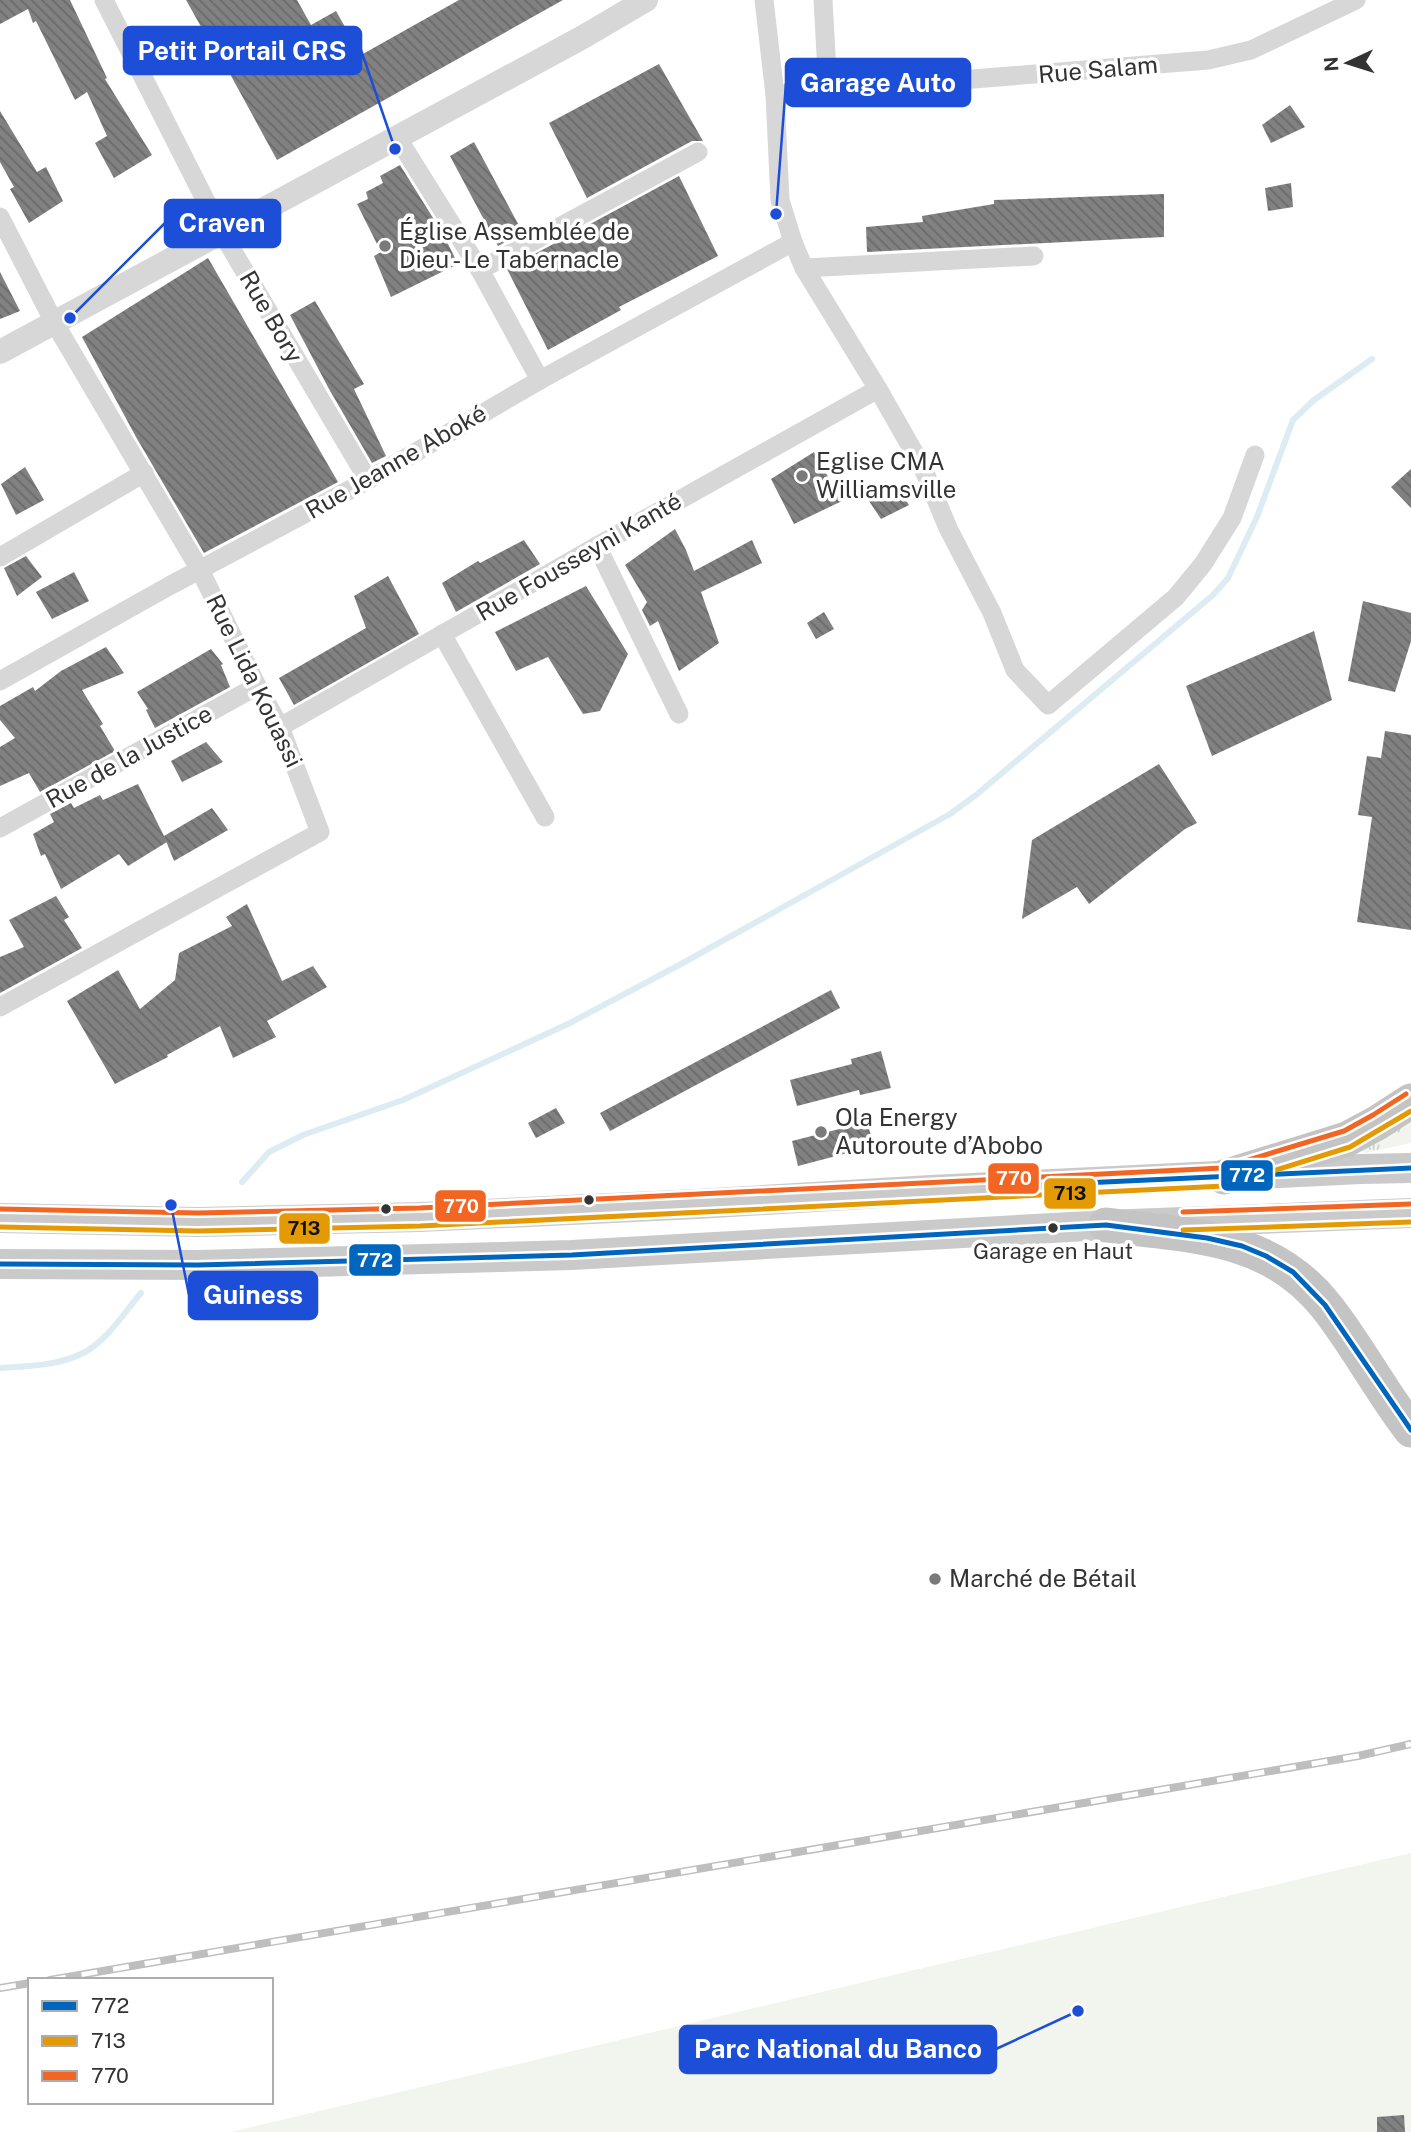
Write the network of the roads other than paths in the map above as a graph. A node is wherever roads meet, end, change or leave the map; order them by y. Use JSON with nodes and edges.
{"nodes":[{"id":1,"x":104,"y":0,"type":"edge"},
{"id":2,"x":646,"y":0,"type":"edge"},
{"id":3,"x":764,"y":0,"type":"edge"},
{"id":4,"x":823,"y":0,"type":"edge"},
{"id":5,"x":1356,"y":0,"type":"edge"},
{"id":6,"x":828,"y":90,"type":"junction"},
{"id":7,"x":775,"y":95,"type":"junction"},
{"id":8,"x":397,"y":137,"type":"junction"},
{"id":9,"x":698,"y":152,"type":"dead end"},
{"id":10,"x":0,"y":216,"type":"edge"},
{"id":11,"x":222,"y":233,"type":"junction"},
{"id":12,"x":793,"y":242,"type":"junction"},
{"id":13,"x":1034,"y":256,"type":"dead end"},
{"id":14,"x":804,"y":268,"type":"junction"},
{"id":15,"x":480,"y":270,"type":"junction"},
{"id":16,"x":54,"y":322,"type":"junction"},
{"id":17,"x":0,"y":352,"type":"edge"},
{"id":18,"x":540,"y":380,"type":"junction"},
{"id":19,"x":878,"y":389,"type":"junction"},
{"id":20,"x":1255,"y":455,"type":"dead end"},
{"id":21,"x":144,"y":473,"type":"junction"},
{"id":22,"x":368,"y":480,"type":"junction"},
{"id":23,"x":597,"y":546,"type":"junction"},
{"id":24,"x":0,"y":557,"type":"edge"},
{"id":25,"x":200,"y":570,"type":"junction"},
{"id":26,"x":442,"y":634,"type":"junction"},
{"id":27,"x":0,"y":681,"type":"edge"},
{"id":28,"x":257,"y":686,"type":"junction"},
{"id":29,"x":679,"y":714,"type":"dead end"},
{"id":30,"x":280,"y":727,"type":"junction"},
{"id":31,"x":545,"y":817,"type":"dead end"},
{"id":32,"x":0,"y":828,"type":"edge"},
{"id":33,"x":0,"y":1007,"type":"edge"},
{"id":34,"x":1411,"y":1101,"type":"edge"},
{"id":35,"x":1411,"y":1168,"type":"edge"},
{"id":36,"x":1224,"y":1177,"type":"junction"},
{"id":37,"x":1411,"y":1213,"type":"edge"},
{"id":38,"x":0,"y":1218,"type":"edge"},
{"id":39,"x":1106,"y":1224,"type":"junction"},
{"id":40,"x":0,"y":1264,"type":"edge"},
{"id":41,"x":1411,"y":1430,"type":"edge"}],
"edges":[{"from":1,"to":11,"type":"street","name":"Rue Bory"},
{"from":2,"to":8,"type":"street"},
{"from":3,"to":7,"type":"street"},
{"from":4,"to":6,"type":"street"},
{"from":5,"to":6,"type":"street","name":"Rue Salam"},
{"from":6,"to":7,"type":"street","name":"Rue Salam"},
{"from":7,"to":12,"type":"street"},
{"from":8,"to":11,"type":"street"},
{"from":8,"to":15,"type":"street"},
{"from":9,"to":15,"type":"street"},
{"from":10,"to":16,"type":"street","name":"Rue Lida Kouassi"},
{"from":11,"to":16,"type":"street"},
{"from":11,"to":22,"type":"street","name":"Rue Bory"},
{"from":12,"to":14,"type":"street"},
{"from":12,"to":18,"type":"street","name":"Rue Jeanne Aboké"},
{"from":13,"to":14,"type":"street"},
{"from":14,"to":19,"type":"street"},
{"from":15,"to":18,"type":"street"},
{"from":16,"to":17,"type":"street"},
{"from":16,"to":21,"type":"street","name":"Rue Lida Kouassi"},
{"from":18,"to":22,"type":"street","name":"Rue Jeanne Aboké"},
{"from":19,"to":20,"type":"street"},
{"from":19,"to":23,"type":"street","name":"Rue Fousseyni Kanté"},
{"from":21,"to":24,"type":"street"},
{"from":21,"to":25,"type":"street","name":"Rue Lida Kouassi"},
{"from":22,"to":25,"type":"street","name":"Rue Jeanne Aboké"},
{"from":23,"to":26,"type":"street","name":"Rue Fousseyni Kanté"},
{"from":23,"to":29,"type":"street"},
{"from":25,"to":27,"type":"street","name":"Rue Jeanne Aboké"},
{"from":25,"to":28,"type":"street","name":"Rue Lida Kouassi"},
{"from":26,"to":30,"type":"street","name":"Rue Fousseyni Kanté"},
{"from":26,"to":31,"type":"street"},
{"from":28,"to":30,"type":"street","name":"Rue Lida Kouassi"},
{"from":28,"to":32,"type":"street","name":"Rue de la Justice"},
{"from":30,"to":33,"type":"street","name":"Rue Lida Kouassi"},
{"from":34,"to":36,"type":"highway"},
{"from":35,"to":36,"type":"main road"},
{"from":36,"to":38,"type":"main road"},
{"from":37,"to":39,"type":"main road"},
{"from":39,"to":40,"type":"main road"},
{"from":39,"to":41,"type":"highway"}]}
